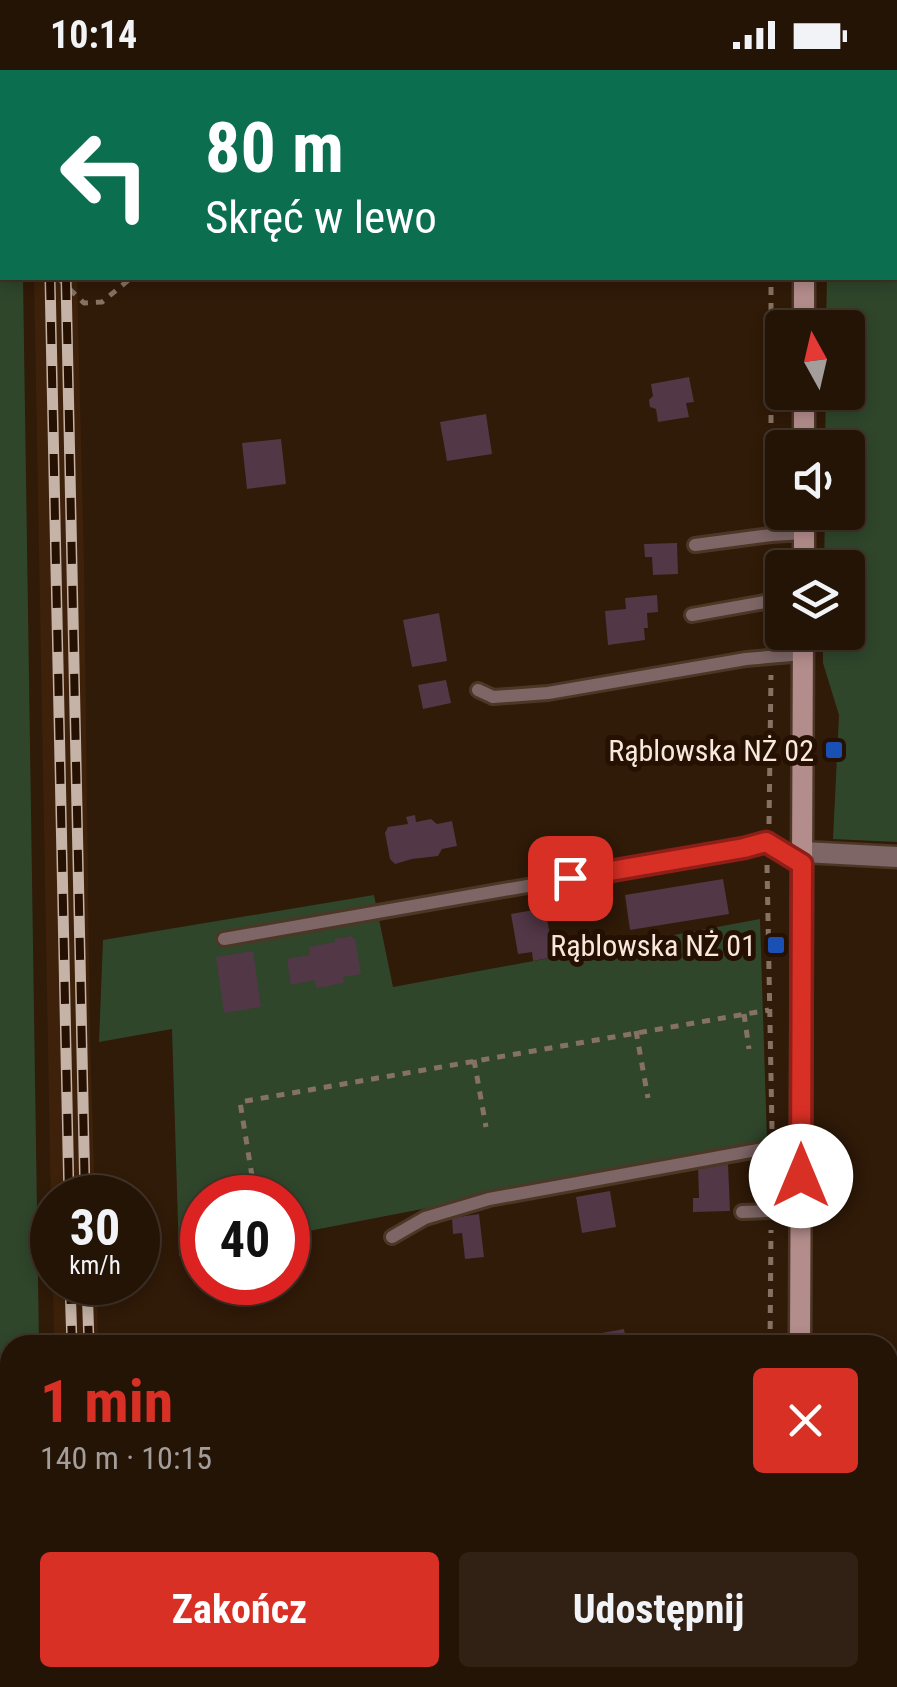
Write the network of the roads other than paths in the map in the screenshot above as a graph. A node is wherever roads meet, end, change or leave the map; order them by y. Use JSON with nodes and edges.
{"nodes":[{"id":1,"x":804,"y":280,"type":"edge"},
{"id":2,"x":804,"y":310,"type":"edge"},
{"id":3,"x":785,"y":530,"type":"edge"},
{"id":4,"x":695,"y":546,"type":"dead end"},
{"id":5,"x":765,"y":602,"type":"edge"},
{"id":6,"x":692,"y":616,"type":"dead end"},
{"id":7,"x":787,"y":650,"type":"edge"},
{"id":8,"x":803,"y":650,"type":"edge"},
{"id":9,"x":478,"y":690,"type":"dead end"},
{"id":10,"x":897,"y":857,"type":"edge"},
{"id":11,"x":802,"y":858,"type":"junction"},
{"id":12,"x":224,"y":939,"type":"dead end"},
{"id":13,"x":802,"y":1142,"type":"junction"},
{"id":14,"x":801,"y":1210,"type":"junction"},
{"id":15,"x":742,"y":1212,"type":"dead end"},
{"id":16,"x":392,"y":1236,"type":"dead end"},
{"id":17,"x":800,"y":1335,"type":"edge"}],
"edges":[{"from":1,"to":2,"type":"street"},
{"from":3,"to":4,"type":"lane"},
{"from":5,"to":6,"type":"lane"},
{"from":7,"to":9,"type":"lane"},
{"from":8,"to":11,"type":"street"},
{"from":10,"to":11,"type":"street"},
{"from":11,"to":12,"type":"lane"},
{"from":11,"to":13,"type":"street"},
{"from":13,"to":14,"type":"street"},
{"from":13,"to":16,"type":"lane"},
{"from":14,"to":15,"type":"lane"},
{"from":14,"to":17,"type":"street"}]}
